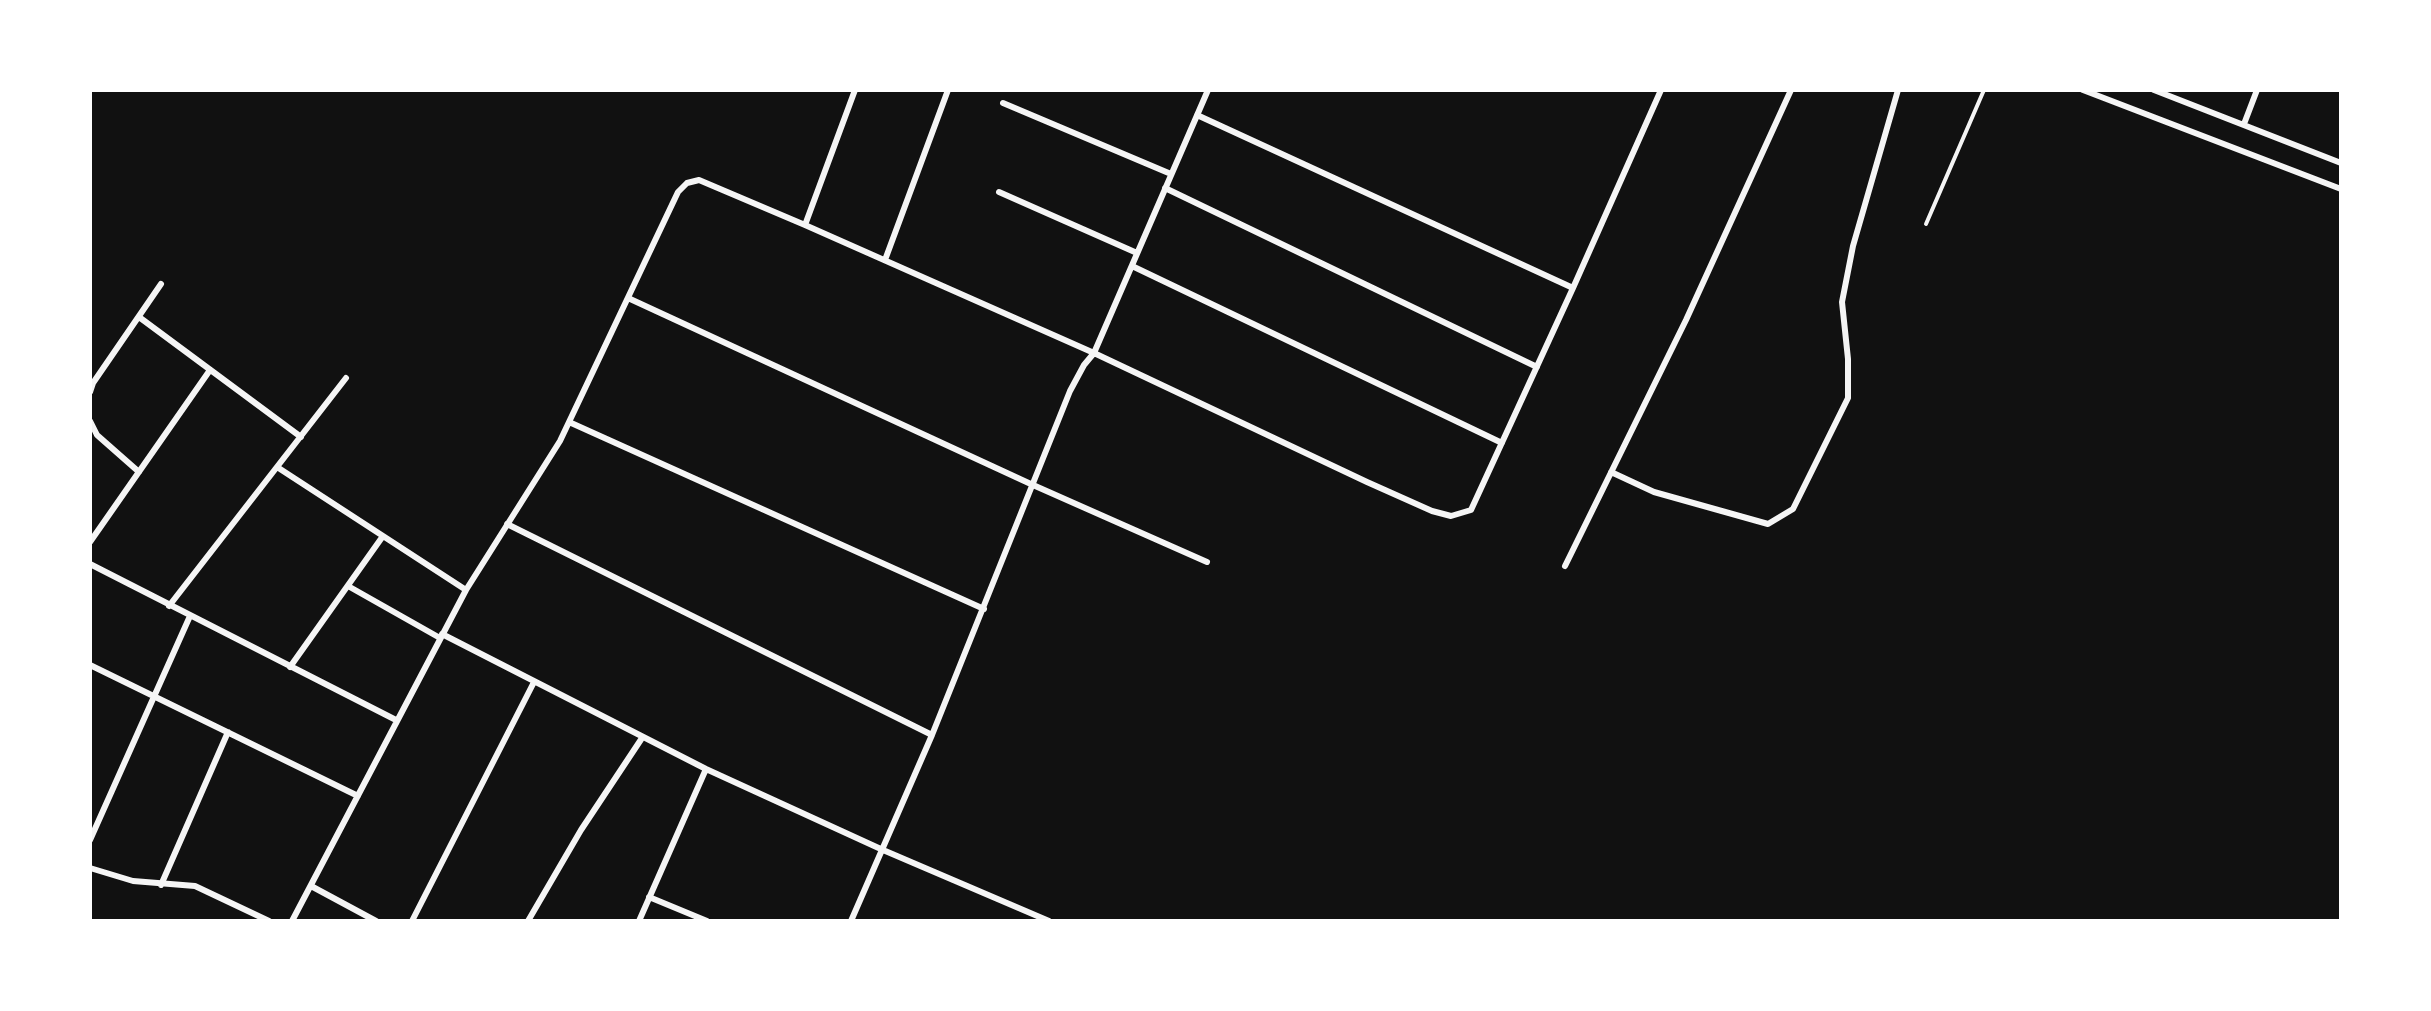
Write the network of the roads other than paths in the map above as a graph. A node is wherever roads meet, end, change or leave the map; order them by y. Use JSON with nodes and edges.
{"nodes":[{"id":1,"x":855,"y":90,"type":"edge"},
{"id":2,"x":948,"y":90,"type":"edge"},
{"id":3,"x":1208,"y":90,"type":"edge"},
{"id":4,"x":1661,"y":90,"type":"edge"},
{"id":5,"x":1791,"y":90,"type":"edge"},
{"id":6,"x":1898,"y":90,"type":"edge"},
{"id":7,"x":1983,"y":90,"type":"edge"},
{"id":8,"x":2083,"y":90,"type":"edge"},
{"id":9,"x":2154,"y":90,"type":"edge"},
{"id":10,"x":2257,"y":90,"type":"edge"},
{"id":11,"x":1003,"y":103,"type":"dead end"},
{"id":12,"x":1197,"y":115,"type":"junction"},
{"id":13,"x":2244,"y":124,"type":"junction"},
{"id":14,"x":2341,"y":163,"type":"edge"},
{"id":15,"x":1172,"y":174,"type":"junction"},
{"id":16,"x":1165,"y":188,"type":"junction"},
{"id":17,"x":2341,"y":189,"type":"edge"},
{"id":18,"x":999,"y":192,"type":"dead end"},
{"id":19,"x":1926,"y":224,"type":"dead end"},
{"id":20,"x":805,"y":225,"type":"junction"},
{"id":21,"x":1137,"y":253,"type":"junction"},
{"id":22,"x":885,"y":260,"type":"junction"},
{"id":23,"x":1132,"y":266,"type":"junction"},
{"id":24,"x":161,"y":284,"type":"dead end"},
{"id":25,"x":1573,"y":288,"type":"junction"},
{"id":26,"x":628,"y":298,"type":"junction"},
{"id":27,"x":139,"y":317,"type":"junction"},
{"id":28,"x":1094,"y":353,"type":"junction"},
{"id":29,"x":1537,"y":367,"type":"junction"},
{"id":30,"x":210,"y":370,"type":"junction"},
{"id":31,"x":346,"y":378,"type":"dead end"},
{"id":32,"x":90,"y":392,"type":"edge"},
{"id":33,"x":90,"y":421,"type":"edge"},
{"id":34,"x":569,"y":422,"type":"junction"},
{"id":35,"x":301,"y":437,"type":"junction"},
{"id":36,"x":1502,"y":442,"type":"junction"},
{"id":37,"x":277,"y":467,"type":"junction"},
{"id":38,"x":139,"y":472,"type":"junction"},
{"id":39,"x":1611,"y":472,"type":"junction"},
{"id":40,"x":1033,"y":485,"type":"junction"},
{"id":41,"x":507,"y":524,"type":"junction"},
{"id":42,"x":383,"y":536,"type":"junction"},
{"id":43,"x":90,"y":542,"type":"edge"},
{"id":44,"x":1207,"y":562,"type":"dead end"},
{"id":45,"x":90,"y":564,"type":"edge"},
{"id":46,"x":1565,"y":566,"type":"dead end"},
{"id":47,"x":348,"y":586,"type":"junction"},
{"id":48,"x":466,"y":590,"type":"junction"},
{"id":49,"x":169,"y":606,"type":"junction"},
{"id":50,"x":984,"y":609,"type":"junction"},
{"id":51,"x":190,"y":616,"type":"junction"},
{"id":52,"x":441,"y":636,"type":"junction"},
{"id":53,"x":90,"y":665,"type":"edge"},
{"id":54,"x":290,"y":667,"type":"junction"},
{"id":55,"x":534,"y":682,"type":"junction"},
{"id":56,"x":155,"y":695,"type":"junction"},
{"id":57,"x":396,"y":720,"type":"junction"},
{"id":58,"x":228,"y":732,"type":"junction"},
{"id":59,"x":932,"y":735,"type":"junction"},
{"id":60,"x":642,"y":738,"type":"junction"},
{"id":61,"x":706,"y":769,"type":"junction"},
{"id":62,"x":358,"y":796,"type":"junction"},
{"id":63,"x":90,"y":840,"type":"edge"},
{"id":64,"x":883,"y":849,"type":"junction"},
{"id":65,"x":90,"y":868,"type":"edge"},
{"id":66,"x":161,"y":885,"type":"junction"},
{"id":67,"x":311,"y":886,"type":"junction"},
{"id":68,"x":649,"y":897,"type":"junction"},
{"id":69,"x":269,"y":921,"type":"edge"},
{"id":70,"x":292,"y":921,"type":"edge"},
{"id":71,"x":376,"y":921,"type":"edge"},
{"id":72,"x":412,"y":921,"type":"edge"},
{"id":73,"x":528,"y":921,"type":"edge"},
{"id":74,"x":639,"y":921,"type":"edge"},
{"id":75,"x":707,"y":921,"type":"edge"},
{"id":76,"x":851,"y":921,"type":"edge"},
{"id":77,"x":1049,"y":921,"type":"edge"}],
"edges":[{"from":1,"to":20,"type":"street"},
{"from":2,"to":22,"type":"street"},
{"from":3,"to":12,"type":"street"},
{"from":4,"to":25,"type":"street"},
{"from":5,"to":39,"type":"street"},
{"from":6,"to":39,"type":"street"},
{"from":7,"to":19,"type":"lane"},
{"from":8,"to":17,"type":"street"},
{"from":9,"to":13,"type":"street"},
{"from":10,"to":13,"type":"street"},
{"from":11,"to":15,"type":"street"},
{"from":12,"to":15,"type":"street"},
{"from":12,"to":25,"type":"street"},
{"from":13,"to":14,"type":"street"},
{"from":15,"to":16,"type":"street"},
{"from":16,"to":21,"type":"street"},
{"from":16,"to":29,"type":"street"},
{"from":18,"to":21,"type":"street"},
{"from":20,"to":22,"type":"street"},
{"from":20,"to":26,"type":"street"},
{"from":21,"to":23,"type":"street"},
{"from":22,"to":28,"type":"street"},
{"from":23,"to":28,"type":"street"},
{"from":23,"to":36,"type":"street"},
{"from":24,"to":27,"type":"street"},
{"from":25,"to":29,"type":"street"},
{"from":26,"to":34,"type":"street"},
{"from":26,"to":40,"type":"street"},
{"from":27,"to":30,"type":"street"},
{"from":27,"to":32,"type":"street"},
{"from":28,"to":36,"type":"street"},
{"from":28,"to":40,"type":"street"},
{"from":29,"to":36,"type":"street"},
{"from":30,"to":35,"type":"street"},
{"from":30,"to":38,"type":"street"},
{"from":31,"to":35,"type":"street"},
{"from":33,"to":38,"type":"street"},
{"from":34,"to":41,"type":"street"},
{"from":34,"to":50,"type":"street"},
{"from":35,"to":37,"type":"street"},
{"from":37,"to":42,"type":"street"},
{"from":37,"to":49,"type":"street"},
{"from":38,"to":43,"type":"street"},
{"from":39,"to":46,"type":"street"},
{"from":40,"to":44,"type":"street"},
{"from":40,"to":50,"type":"street"},
{"from":41,"to":48,"type":"street"},
{"from":41,"to":59,"type":"street"},
{"from":42,"to":47,"type":"street"},
{"from":42,"to":48,"type":"street"},
{"from":45,"to":49,"type":"street"},
{"from":47,"to":52,"type":"street"},
{"from":47,"to":54,"type":"street"},
{"from":48,"to":52,"type":"street"},
{"from":49,"to":51,"type":"street"},
{"from":50,"to":59,"type":"street"},
{"from":51,"to":54,"type":"street"},
{"from":51,"to":56,"type":"street"},
{"from":52,"to":55,"type":"street"},
{"from":52,"to":57,"type":"street"},
{"from":53,"to":56,"type":"street"},
{"from":54,"to":57,"type":"street"},
{"from":55,"to":60,"type":"street"},
{"from":55,"to":72,"type":"street"},
{"from":56,"to":58,"type":"street"},
{"from":56,"to":63,"type":"street"},
{"from":57,"to":62,"type":"street"},
{"from":58,"to":62,"type":"street"},
{"from":58,"to":66,"type":"street"},
{"from":59,"to":64,"type":"street"},
{"from":60,"to":61,"type":"street"},
{"from":60,"to":73,"type":"street"},
{"from":61,"to":64,"type":"street"},
{"from":61,"to":68,"type":"street"},
{"from":62,"to":67,"type":"street"},
{"from":64,"to":76,"type":"street"},
{"from":64,"to":77,"type":"street"},
{"from":65,"to":66,"type":"street"},
{"from":66,"to":69,"type":"street"},
{"from":67,"to":70,"type":"street"},
{"from":67,"to":71,"type":"street"},
{"from":68,"to":74,"type":"street"},
{"from":68,"to":75,"type":"street"}]}
